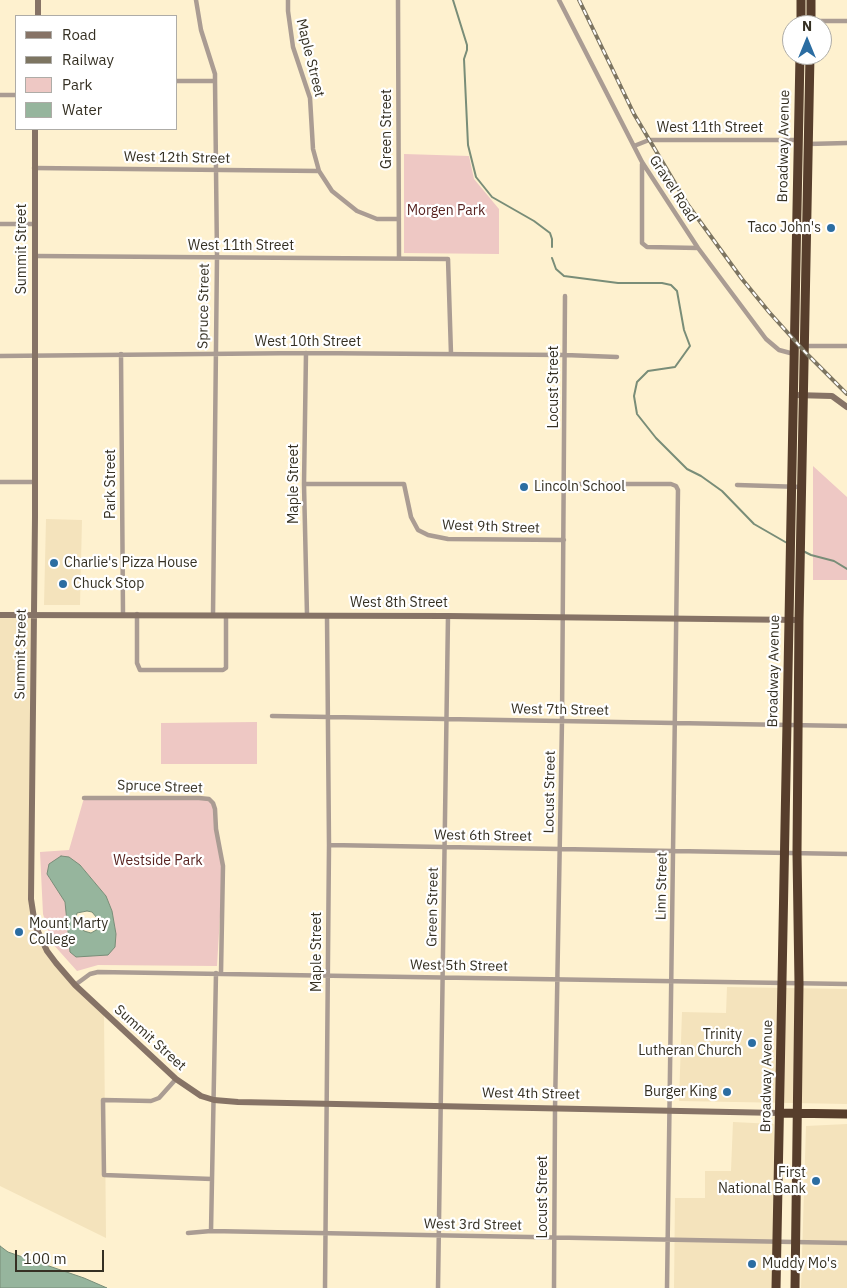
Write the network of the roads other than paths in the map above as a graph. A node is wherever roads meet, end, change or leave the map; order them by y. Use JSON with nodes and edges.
{"nodes":[{"id":1,"x":38,"y":0,"type":"edge"},
{"id":2,"x":196,"y":0,"type":"edge"},
{"id":3,"x":288,"y":0,"type":"edge"},
{"id":4,"x":398,"y":0,"type":"edge"},
{"id":5,"x":559,"y":0,"type":"edge"},
{"id":6,"x":801,"y":0,"type":"edge"},
{"id":7,"x":811,"y":0,"type":"edge"},
{"id":8,"x":38,"y":15,"type":"edge"},
{"id":9,"x":801,"y":15,"type":"edge"},
{"id":10,"x":811,"y":15,"type":"edge"},
{"id":11,"x":847,"y":21,"type":"edge"},
{"id":12,"x":832,"y":22,"type":"edge"},
{"id":13,"x":800,"y":65,"type":"edge"},
{"id":14,"x":810,"y":65,"type":"edge"},
{"id":15,"x":178,"y":81,"type":"edge"},
{"id":16,"x":215,"y":81,"type":"junction"},
{"id":17,"x":0,"y":95,"type":"edge"},
{"id":18,"x":15,"y":95,"type":"edge"},
{"id":19,"x":35,"y":130,"type":"edge"},
{"id":20,"x":798,"y":139,"type":"junction"},
{"id":21,"x":847,"y":143,"type":"edge"},
{"id":22,"x":809,"y":144,"type":"junction"},
{"id":23,"x":634,"y":146,"type":"junction"},
{"id":24,"x":642,"y":162,"type":"junction"},
{"id":25,"x":34,"y":168,"type":"junction"},
{"id":26,"x":217,"y":170,"type":"junction"},
{"id":27,"x":319,"y":171,"type":"junction"},
{"id":28,"x":399,"y":219,"type":"junction"},
{"id":29,"x":0,"y":224,"type":"edge"},
{"id":30,"x":34,"y":224,"type":"junction"},
{"id":31,"x":698,"y":248,"type":"junction"},
{"id":32,"x":35,"y":256,"type":"junction"},
{"id":33,"x":217,"y":257,"type":"junction"},
{"id":34,"x":399,"y":258,"type":"junction"},
{"id":35,"x":565,"y":296,"type":"dead end"},
{"id":36,"x":806,"y":346,"type":"junction"},
{"id":37,"x":847,"y":346,"type":"edge"},
{"id":38,"x":121,"y":354,"type":"junction"},
{"id":39,"x":215,"y":354,"type":"junction"},
{"id":40,"x":306,"y":354,"type":"junction"},
{"id":41,"x":451,"y":354,"type":"junction"},
{"id":42,"x":565,"y":354,"type":"junction"},
{"id":43,"x":794,"y":354,"type":"junction"},
{"id":44,"x":805,"y":355,"type":"junction"},
{"id":45,"x":0,"y":356,"type":"edge"},
{"id":46,"x":35,"y":356,"type":"junction"},
{"id":47,"x":617,"y":356,"type":"dead end"},
{"id":48,"x":794,"y":395,"type":"junction"},
{"id":49,"x":804,"y":395,"type":"junction"},
{"id":50,"x":847,"y":407,"type":"edge"},
{"id":51,"x":0,"y":482,"type":"edge"},
{"id":52,"x":35,"y":482,"type":"junction"},
{"id":53,"x":304,"y":484,"type":"junction"},
{"id":54,"x":565,"y":484,"type":"junction"},
{"id":55,"x":737,"y":485,"type":"dead end"},
{"id":56,"x":791,"y":486,"type":"junction"},
{"id":57,"x":802,"y":487,"type":"junction"},
{"id":58,"x":564,"y":540,"type":"junction"},
{"id":59,"x":34,"y":614,"type":"junction"},
{"id":60,"x":123,"y":614,"type":"junction"},
{"id":61,"x":137,"y":614,"type":"junction"},
{"id":62,"x":0,"y":615,"type":"edge"},
{"id":63,"x":213,"y":615,"type":"junction"},
{"id":64,"x":226,"y":615,"type":"junction"},
{"id":65,"x":307,"y":615,"type":"junction"},
{"id":66,"x":327,"y":616,"type":"junction"},
{"id":67,"x":448,"y":616,"type":"junction"},
{"id":68,"x":563,"y":617,"type":"junction"},
{"id":69,"x":677,"y":619,"type":"junction"},
{"id":70,"x":788,"y":620,"type":"junction"},
{"id":71,"x":799,"y":620,"type":"junction"},
{"id":72,"x":272,"y":716,"type":"dead end"},
{"id":73,"x":328,"y":716,"type":"junction"},
{"id":74,"x":448,"y":719,"type":"junction"},
{"id":75,"x":562,"y":721,"type":"junction"},
{"id":76,"x":676,"y":723,"type":"junction"},
{"id":77,"x":798,"y":724,"type":"junction"},
{"id":78,"x":787,"y":725,"type":"junction"},
{"id":79,"x":847,"y":726,"type":"edge"},
{"id":80,"x":84,"y":798,"type":"dead end"},
{"id":81,"x":328,"y":845,"type":"junction"},
{"id":82,"x":445,"y":847,"type":"junction"},
{"id":83,"x":560,"y":849,"type":"junction"},
{"id":84,"x":674,"y":851,"type":"junction"},
{"id":85,"x":784,"y":853,"type":"junction"},
{"id":86,"x":797,"y":853,"type":"junction"},
{"id":87,"x":847,"y":854,"type":"edge"},
{"id":88,"x":218,"y":973,"type":"junction"},
{"id":89,"x":328,"y":976,"type":"junction"},
{"id":90,"x":444,"y":977,"type":"junction"},
{"id":91,"x":558,"y":979,"type":"junction"},
{"id":92,"x":672,"y":981,"type":"junction"},
{"id":93,"x":783,"y":984,"type":"junction"},
{"id":94,"x":799,"y":984,"type":"junction"},
{"id":95,"x":847,"y":984,"type":"edge"},
{"id":96,"x":75,"y":985,"type":"junction"},
{"id":97,"x":176,"y":1079,"type":"junction"},
{"id":98,"x":214,"y":1100,"type":"junction"},
{"id":99,"x":327,"y":1104,"type":"junction"},
{"id":100,"x":442,"y":1107,"type":"junction"},
{"id":101,"x":554,"y":1109,"type":"junction"},
{"id":102,"x":670,"y":1110,"type":"junction"},
{"id":103,"x":779,"y":1113,"type":"junction"},
{"id":104,"x":796,"y":1113,"type":"junction"},
{"id":105,"x":847,"y":1114,"type":"edge"},
{"id":106,"x":212,"y":1179,"type":"junction"},
{"id":107,"x":211,"y":1231,"type":"junction"},
{"id":108,"x":188,"y":1233,"type":"dead end"},
{"id":109,"x":326,"y":1233,"type":"junction"},
{"id":110,"x":439,"y":1236,"type":"junction"},
{"id":111,"x":554,"y":1237,"type":"junction"},
{"id":112,"x":668,"y":1240,"type":"junction"},
{"id":113,"x":777,"y":1242,"type":"junction"},
{"id":114,"x":796,"y":1242,"type":"junction"},
{"id":115,"x":847,"y":1243,"type":"edge"},
{"id":116,"x":325,"y":1288,"type":"edge"},
{"id":117,"x":438,"y":1288,"type":"edge"},
{"id":118,"x":554,"y":1288,"type":"edge"},
{"id":119,"x":667,"y":1288,"type":"edge"},
{"id":120,"x":776,"y":1288,"type":"edge"},
{"id":121,"x":795,"y":1288,"type":"edge"}],
"edges":[{"from":1,"to":8,"type":"street"},
{"from":2,"to":16,"type":"street","name":"Spruce Street"},
{"from":3,"to":27,"type":"street","name":"Maple Street"},
{"from":4,"to":28,"type":"street","name":"Green Street"},
{"from":5,"to":23,"type":"street","name":"Gravel Road"},
{"from":6,"to":9,"type":"highway"},
{"from":7,"to":10,"type":"highway"},
{"from":11,"to":12,"type":"street"},
{"from":13,"to":20,"type":"highway","name":"Broadway Avenue"},
{"from":14,"to":22,"type":"highway","name":"Broadway Avenue"},
{"from":15,"to":16,"type":"street"},
{"from":16,"to":26,"type":"street","name":"Spruce Street"},
{"from":17,"to":18,"type":"street"},
{"from":19,"to":25,"type":"street","name":"Summit Street"},
{"from":20,"to":22,"type":"street","name":"West 11th Street"},
{"from":20,"to":23,"type":"street","name":"West 11th Street"},
{"from":20,"to":43,"type":"highway","name":"Broadway Avenue"},
{"from":21,"to":22,"type":"street","name":"West 11th Street"},
{"from":22,"to":36,"type":"highway","name":"Broadway Avenue"},
{"from":23,"to":24,"type":"street","name":"Gravel Road"},
{"from":24,"to":31,"type":"street","name":"Gravel Road"},
{"from":24,"to":31,"type":"street"},
{"from":25,"to":26,"type":"street","name":"West 12th Street"},
{"from":25,"to":30,"type":"street","name":"Summit Street"},
{"from":26,"to":27,"type":"street","name":"West 12th Street"},
{"from":26,"to":33,"type":"street","name":"Spruce Street"},
{"from":27,"to":28,"type":"street","name":"Maple Street"},
{"from":28,"to":34,"type":"street","name":"Green Street"},
{"from":29,"to":30,"type":"street"},
{"from":30,"to":32,"type":"street","name":"Summit Street"},
{"from":31,"to":43,"type":"street","name":"Gravel Road"},
{"from":32,"to":33,"type":"street","name":"West 11th Street"},
{"from":32,"to":46,"type":"street","name":"Summit Street"},
{"from":33,"to":34,"type":"street","name":"West 11th Street"},
{"from":33,"to":39,"type":"street","name":"Spruce Street"},
{"from":34,"to":41,"type":"street","name":"West 11th Street"},
{"from":35,"to":42,"type":"street","name":"Locust Street"},
{"from":36,"to":37,"type":"street"},
{"from":36,"to":44,"type":"highway","name":"Broadway Avenue"},
{"from":38,"to":39,"type":"street","name":"West 10th Street"},
{"from":38,"to":46,"type":"street","name":"West 10th Street"},
{"from":38,"to":60,"type":"street","name":"Park Street"},
{"from":39,"to":40,"type":"street","name":"West 10th Street"},
{"from":39,"to":63,"type":"street","name":"Spruce Street"},
{"from":40,"to":41,"type":"street","name":"West 10th Street"},
{"from":40,"to":53,"type":"street","name":"Maple Street"},
{"from":41,"to":42,"type":"street","name":"West 10th Street"},
{"from":42,"to":47,"type":"street","name":"West 10th Street"},
{"from":42,"to":54,"type":"street","name":"Locust Street"},
{"from":43,"to":44,"type":"street","name":"Gravel Road"},
{"from":43,"to":48,"type":"highway","name":"Broadway Avenue"},
{"from":44,"to":49,"type":"highway","name":"Broadway Avenue"},
{"from":45,"to":46,"type":"street","name":"West 10th Street"},
{"from":46,"to":52,"type":"street","name":"Summit Street"},
{"from":48,"to":49,"type":"street"},
{"from":48,"to":56,"type":"highway","name":"Broadway Avenue"},
{"from":49,"to":50,"type":"street"},
{"from":49,"to":57,"type":"highway","name":"Broadway Avenue"},
{"from":51,"to":52,"type":"street"},
{"from":52,"to":59,"type":"street","name":"Summit Street"},
{"from":53,"to":58,"type":"street","name":"West 9th Street"},
{"from":53,"to":65,"type":"street","name":"Maple Street"},
{"from":54,"to":58,"type":"street","name":"Locust Street"},
{"from":54,"to":69,"type":"street","name":"Linn Street"},
{"from":55,"to":56,"type":"street"},
{"from":56,"to":57,"type":"street"},
{"from":56,"to":70,"type":"highway","name":"Broadway Avenue"},
{"from":57,"to":71,"type":"highway","name":"Broadway Avenue"},
{"from":58,"to":68,"type":"street","name":"Locust Street"},
{"from":59,"to":60,"type":"street","name":"West 8th Street"},
{"from":59,"to":62,"type":"street","name":"West 8th Street"},
{"from":59,"to":96,"type":"street","name":"Summit Street"},
{"from":60,"to":61,"type":"street","name":"West 8th Street"},
{"from":61,"to":63,"type":"street","name":"West 8th Street"},
{"from":61,"to":64,"type":"street"},
{"from":63,"to":64,"type":"street","name":"West 8th Street"},
{"from":64,"to":65,"type":"street","name":"West 8th Street"},
{"from":65,"to":66,"type":"street","name":"West 8th Street"},
{"from":66,"to":67,"type":"street","name":"West 8th Street"},
{"from":66,"to":73,"type":"street","name":"Maple Street"},
{"from":67,"to":68,"type":"street","name":"West 8th Street"},
{"from":67,"to":74,"type":"street","name":"Green Street"},
{"from":68,"to":69,"type":"street","name":"West 8th Street"},
{"from":68,"to":75,"type":"street","name":"Locust Street"},
{"from":69,"to":70,"type":"street","name":"West 8th Street"},
{"from":69,"to":76,"type":"street","name":"Linn Street"},
{"from":70,"to":71,"type":"street","name":"West 8th Street"},
{"from":70,"to":78,"type":"highway","name":"Broadway Avenue"},
{"from":71,"to":77,"type":"highway","name":"Broadway Avenue"},
{"from":72,"to":73,"type":"street","name":"West 7th Street"},
{"from":73,"to":74,"type":"street","name":"West 7th Street"},
{"from":73,"to":81,"type":"street","name":"Maple Street"},
{"from":74,"to":75,"type":"street","name":"West 7th Street"},
{"from":74,"to":82,"type":"street","name":"Green Street"},
{"from":75,"to":76,"type":"street","name":"West 7th Street"},
{"from":75,"to":83,"type":"street","name":"Locust Street"},
{"from":76,"to":78,"type":"street","name":"West 7th Street"},
{"from":76,"to":84,"type":"street","name":"Linn Street"},
{"from":77,"to":78,"type":"street","name":"West 7th Street"},
{"from":77,"to":79,"type":"street","name":"West 7th Street"},
{"from":77,"to":86,"type":"highway","name":"Broadway Avenue"},
{"from":78,"to":85,"type":"highway","name":"Broadway Avenue"},
{"from":80,"to":88,"type":"street","name":"Spruce Street"},
{"from":81,"to":82,"type":"street","name":"West 6th Street"},
{"from":81,"to":89,"type":"street","name":"Maple Street"},
{"from":82,"to":83,"type":"street","name":"West 6th Street"},
{"from":82,"to":90,"type":"street","name":"Green Street"},
{"from":83,"to":84,"type":"street","name":"West 6th Street"},
{"from":83,"to":91,"type":"street","name":"Locust Street"},
{"from":84,"to":85,"type":"street","name":"West 6th Street"},
{"from":84,"to":92,"type":"street","name":"Linn Street"},
{"from":85,"to":86,"type":"street","name":"West 6th Street"},
{"from":85,"to":93,"type":"highway","name":"Broadway Avenue"},
{"from":86,"to":87,"type":"street","name":"West 6th Street"},
{"from":86,"to":94,"type":"highway","name":"Broadway Avenue"},
{"from":88,"to":89,"type":"street","name":"West 5th Street"},
{"from":88,"to":96,"type":"street","name":"West 5th Street"},
{"from":88,"to":98,"type":"street","name":"Spruce Street"},
{"from":89,"to":90,"type":"street","name":"West 5th Street"},
{"from":89,"to":99,"type":"street","name":"Maple Street"},
{"from":90,"to":91,"type":"street","name":"West 5th Street"},
{"from":90,"to":100,"type":"street","name":"Green Street"},
{"from":91,"to":92,"type":"street","name":"West 5th Street"},
{"from":91,"to":101,"type":"street","name":"Locust Street"},
{"from":92,"to":93,"type":"street","name":"West 5th Street"},
{"from":92,"to":102,"type":"street","name":"Linn Street"},
{"from":93,"to":94,"type":"street","name":"West 5th Street"},
{"from":93,"to":103,"type":"highway","name":"Broadway Avenue"},
{"from":94,"to":95,"type":"street","name":"West 5th Street"},
{"from":94,"to":104,"type":"highway","name":"Broadway Avenue"},
{"from":96,"to":97,"type":"street","name":"Summit Street"},
{"from":97,"to":98,"type":"street","name":"Summit Street"},
{"from":97,"to":106,"type":"street"},
{"from":98,"to":99,"type":"street","name":"West 4th Street"},
{"from":98,"to":106,"type":"street","name":"Spruce Street"},
{"from":99,"to":100,"type":"street","name":"West 4th Street"},
{"from":99,"to":109,"type":"street","name":"Maple Street"},
{"from":100,"to":101,"type":"street","name":"West 4th Street"},
{"from":100,"to":110,"type":"street","name":"Green Street"},
{"from":101,"to":102,"type":"street","name":"West 4th Street"},
{"from":101,"to":111,"type":"street","name":"Locust Street"},
{"from":102,"to":103,"type":"street","name":"West 4th Street"},
{"from":102,"to":112,"type":"street","name":"Linn Street"},
{"from":103,"to":104,"type":"highway","name":"West 4th Street"},
{"from":103,"to":113,"type":"highway","name":"Broadway Avenue"},
{"from":104,"to":105,"type":"highway","name":"West 4th Street"},
{"from":104,"to":114,"type":"highway","name":"Broadway Avenue"},
{"from":106,"to":107,"type":"street","name":"Spruce Street"},
{"from":107,"to":108,"type":"street","name":"West 3rd Street"},
{"from":107,"to":109,"type":"street","name":"West 3rd Street"},
{"from":109,"to":110,"type":"street","name":"West 3rd Street"},
{"from":109,"to":116,"type":"street","name":"Maple Street"},
{"from":110,"to":111,"type":"street","name":"West 3rd Street"},
{"from":110,"to":117,"type":"street","name":"Green Street"},
{"from":111,"to":112,"type":"street","name":"West 3rd Street"},
{"from":111,"to":118,"type":"street","name":"Locust Street"},
{"from":112,"to":113,"type":"street","name":"West 3rd Street"},
{"from":112,"to":119,"type":"street","name":"Linn Street"},
{"from":113,"to":114,"type":"street","name":"West 3rd Street"},
{"from":113,"to":120,"type":"highway","name":"Broadway Avenue"},
{"from":114,"to":115,"type":"street","name":"West 3rd Street"},
{"from":114,"to":121,"type":"highway","name":"Broadway Avenue"}]}
